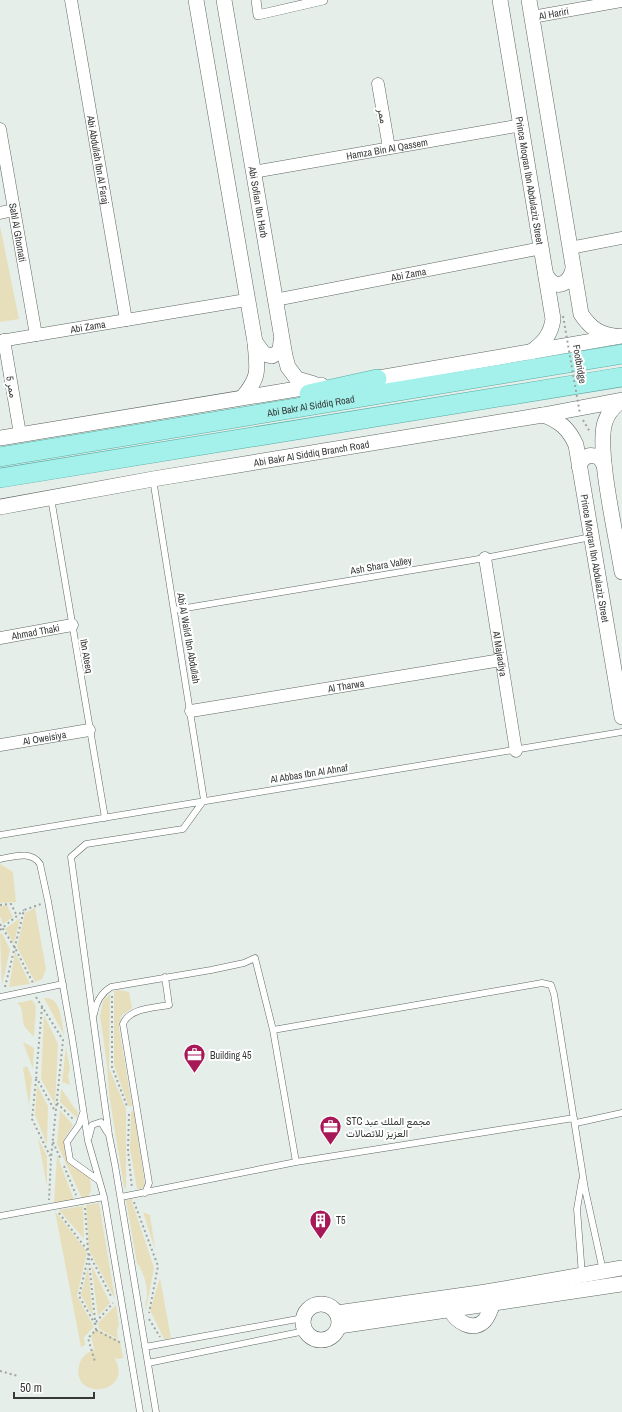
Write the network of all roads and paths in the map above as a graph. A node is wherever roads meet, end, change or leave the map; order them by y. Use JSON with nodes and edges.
{"nodes":[{"id":1,"x":72,"y":0,"type":"edge"},
{"id":2,"x":196,"y":0,"type":"edge"},
{"id":3,"x":224,"y":0,"type":"edge"},
{"id":4,"x":256,"y":0,"type":"edge"},
{"id":5,"x":323,"y":0,"type":"edge"},
{"id":6,"x":500,"y":0,"type":"edge"},
{"id":7,"x":529,"y":0,"type":"edge"},
{"id":8,"x":622,"y":1,"type":"edge"},
{"id":9,"x":532,"y":17,"type":"junction"},
{"id":10,"x":378,"y":84,"type":"dead end"},
{"id":11,"x":522,"y":125,"type":"junction"},
{"id":12,"x":0,"y":129,"type":"edge"},
{"id":13,"x":389,"y":148,"type":"junction"},
{"id":14,"x":253,"y":172,"type":"junction"},
{"id":15,"x":14,"y":210,"type":"junction"},
{"id":16,"x":0,"y":213,"type":"edge"},
{"id":17,"x":622,"y":238,"type":"edge"},
{"id":18,"x":542,"y":248,"type":"junction"},
{"id":19,"x":570,"y":248,"type":"junction"},
{"id":20,"x":573,"y":269,"type":"junction"},
{"id":21,"x":546,"y":275,"type":"junction"},
{"id":22,"x":246,"y":300,"type":"junction"},
{"id":23,"x":275,"y":300,"type":"junction"},
{"id":24,"x":563,"y":316,"type":"dead end"},
{"id":25,"x":126,"y":320,"type":"junction"},
{"id":26,"x":36,"y":335,"type":"junction"},
{"id":27,"x":2,"y":341,"type":"edge"},
{"id":28,"x":281,"y":341,"type":"junction"},
{"id":29,"x":255,"y":342,"type":"junction"},
{"id":30,"x":620,"y":342,"type":"edge"},
{"id":31,"x":531,"y":352,"type":"junction"},
{"id":32,"x":622,"y":377,"type":"edge"},
{"id":33,"x":377,"y":379,"type":"junction"},
{"id":34,"x":319,"y":385,"type":"junction"},
{"id":35,"x":243,"y":397,"type":"junction"},
{"id":36,"x":622,"y":400,"type":"edge"},
{"id":37,"x":543,"y":415,"type":"junction"},
{"id":38,"x":20,"y":434,"type":"junction"},
{"id":39,"x":590,"y":436,"type":"dead end"},
{"id":40,"x":0,"y":438,"type":"edge"},
{"id":41,"x":49,"y":449,"type":"junction"},
{"id":42,"x":0,"y":457,"type":"edge"},
{"id":43,"x":604,"y":465,"type":"junction"},
{"id":44,"x":579,"y":466,"type":"junction"},
{"id":45,"x":0,"y":478,"type":"edge"},
{"id":46,"x":152,"y":479,"type":"junction"},
{"id":47,"x":51,"y":498,"type":"junction"},
{"id":48,"x":0,"y":507,"type":"edge"},
{"id":49,"x":591,"y":537,"type":"junction"},
{"id":50,"x":619,"y":540,"type":"edge"},
{"id":51,"x":485,"y":558,"type":"junction"},
{"id":52,"x":622,"y":572,"type":"edge"},
{"id":53,"x":174,"y":610,"type":"junction"},
{"id":54,"x":72,"y":625,"type":"junction"},
{"id":55,"x":0,"y":638,"type":"edge"},
{"id":56,"x":501,"y":660,"type":"junction"},
{"id":57,"x":191,"y":711,"type":"junction"},
{"id":58,"x":622,"y":717,"type":"edge"},
{"id":59,"x":90,"y":730,"type":"junction"},
{"id":60,"x":622,"y":732,"type":"edge"},
{"id":61,"x":0,"y":745,"type":"edge"},
{"id":62,"x":516,"y":751,"type":"junction"},
{"id":63,"x":204,"y":800,"type":"junction"},
{"id":64,"x":105,"y":818,"type":"junction"},
{"id":65,"x":0,"y":835,"type":"edge"},
{"id":66,"x":0,"y":859,"type":"edge"},
{"id":67,"x":48,"y":901,"type":"junction"},
{"id":68,"x":0,"y":905,"type":"edge"},
{"id":69,"x":24,"y":910,"type":"junction"},
{"id":70,"x":17,"y":916,"type":"junction"},
{"id":71,"x":0,"y":924,"type":"edge"},
{"id":72,"x":1,"y":929,"type":"edge"},
{"id":73,"x":15,"y":948,"type":"junction"},
{"id":74,"x":165,"y":978,"type":"junction"},
{"id":75,"x":63,"y":984,"type":"junction"},
{"id":76,"x":112,"y":986,"type":"junction"},
{"id":77,"x":34,"y":990,"type":"junction"},
{"id":78,"x":2,"y":996,"type":"edge"},
{"id":79,"x":42,"y":1006,"type":"junction"},
{"id":80,"x":92,"y":1019,"type":"junction"},
{"id":81,"x":273,"y":1030,"type":"junction"},
{"id":82,"x":72,"y":1037,"type":"junction"},
{"id":83,"x":63,"y":1040,"type":"junction"},
{"id":84,"x":36,"y":1077,"type":"junction"},
{"id":85,"x":56,"y":1103,"type":"junction"},
{"id":86,"x":56,"y":1111,"type":"junction"},
{"id":87,"x":83,"y":1111,"type":"junction"},
{"id":88,"x":622,"y":1113,"type":"edge"},
{"id":89,"x":575,"y":1121,"type":"junction"},
{"id":90,"x":79,"y":1125,"type":"junction"},
{"id":91,"x":108,"y":1135,"type":"junction"},
{"id":92,"x":53,"y":1141,"type":"junction"},
{"id":93,"x":88,"y":1141,"type":"junction"},
{"id":94,"x":51,"y":1158,"type":"junction"},
{"id":95,"x":296,"y":1162,"type":"junction"},
{"id":96,"x":583,"y":1176,"type":"junction"},
{"id":97,"x":98,"y":1180,"type":"junction"},
{"id":98,"x":145,"y":1193,"type":"junction"},
{"id":99,"x":134,"y":1195,"type":"junction"},
{"id":100,"x":104,"y":1197,"type":"junction"},
{"id":101,"x":121,"y":1197,"type":"junction"},
{"id":102,"x":82,"y":1201,"type":"junction"},
{"id":103,"x":51,"y":1207,"type":"junction"},
{"id":104,"x":0,"y":1216,"type":"edge"},
{"id":105,"x":88,"y":1251,"type":"junction"},
{"id":106,"x":89,"y":1256,"type":"junction"},
{"id":107,"x":622,"y":1268,"type":"edge"},
{"id":108,"x":603,"y":1271,"type":"junction"},
{"id":109,"x":582,"y":1275,"type":"junction"},
{"id":110,"x":622,"y":1284,"type":"edge"},
{"id":111,"x":493,"y":1302,"type":"junction"},
{"id":112,"x":450,"y":1309,"type":"junction"},
{"id":113,"x":338,"y":1319,"type":"junction"},
{"id":114,"x":96,"y":1324,"type":"junction"},
{"id":115,"x":304,"y":1325,"type":"junction"},
{"id":116,"x":96,"y":1330,"type":"junction"},
{"id":117,"x":165,"y":1344,"type":"junction"},
{"id":118,"x":145,"y":1347,"type":"junction"},
{"id":119,"x":129,"y":1348,"type":"junction"},
{"id":120,"x":95,"y":1362,"type":"dead end"},
{"id":121,"x":148,"y":1363,"type":"junction"},
{"id":122,"x":0,"y":1371,"type":"edge"},
{"id":123,"x":18,"y":1376,"type":"dead end"},
{"id":124,"x":140,"y":1412,"type":"edge"},
{"id":125,"x":156,"y":1412,"type":"edge"}],
"edges":[{"from":1,"to":25,"type":"street","name":"Abi Abdullah Ibn Al Faraj"},
{"from":2,"to":22,"type":"street"},
{"from":3,"to":14,"type":"street","name":"Abi Sofian Ibn Harb"},
{"from":4,"to":5,"type":"street"},
{"from":6,"to":11,"type":"street","name":"Prince Moqran Ibn Abdulaziz Street"},
{"from":7,"to":9,"type":"street"},
{"from":8,"to":9,"type":"street","name":"Al Hariri"},
{"from":9,"to":19,"type":"street"},
{"from":10,"to":13,"type":"street","name":"ممر"},
{"from":11,"to":13,"type":"street","name":"Hamza Bin Al Qassem"},
{"from":11,"to":18,"type":"street","name":"Prince Moqran Ibn Abdulaziz Street"},
{"from":12,"to":15,"type":"street","name":"Sahl Al Ghornati"},
{"from":13,"to":14,"type":"street","name":"Hamza Bin Al Qassem"},
{"from":14,"to":23,"type":"street","name":"Abi Sofian Ibn Harb"},
{"from":15,"to":16,"type":"street"},
{"from":15,"to":26,"type":"street","name":"Sahl Al Ghornati"},
{"from":17,"to":19,"type":"street"},
{"from":18,"to":21,"type":"street","name":"Prince Moqran Ibn Abdulaziz Street"},
{"from":18,"to":23,"type":"street","name":"Abi Zama"},
{"from":19,"to":20,"type":"street"},
{"from":20,"to":21,"type":"street"},
{"from":20,"to":30,"type":"street"},
{"from":21,"to":31,"type":"street","name":"Prince Moqran Ibn Abdulaziz Street"},
{"from":22,"to":25,"type":"street","name":"Abi Zama"},
{"from":22,"to":29,"type":"street"},
{"from":23,"to":28,"type":"street","name":"Abi Sofian Ibn Harb"},
{"from":24,"to":39,"type":"path","name":"Footbridge","bridge":true},
{"from":25,"to":26,"type":"street","name":"Abi Zama"},
{"from":26,"to":27,"type":"street","name":"Abi Zama"},
{"from":27,"to":38,"type":"street","name":"ممر 5"},
{"from":28,"to":29,"type":"street"},
{"from":28,"to":34,"type":"street","name":"Abi Sofian Ibn Harb"},
{"from":29,"to":35,"type":"street"},
{"from":30,"to":31,"type":"street"},
{"from":30,"to":41,"type":"main road","name":"Abi Bakr Al Siddiq Road"},
{"from":31,"to":33,"type":"street"},
{"from":32,"to":45,"type":"main road","name":"Abi Bakr Al Siddiq Road"},
{"from":33,"to":34,"type":"street"},
{"from":33,"to":41,"type":"main road"},
{"from":34,"to":35,"type":"street"},
{"from":35,"to":38,"type":"street"},
{"from":36,"to":37,"type":"street","name":"Abi Bakr Al Siddiq Branch Road"},
{"from":36,"to":43,"type":"street"},
{"from":37,"to":44,"type":"street","name":"Prince Moqran Ibn Abdulaziz Street"},
{"from":37,"to":46,"type":"street","name":"Abi Bakr Al Siddiq Branch Road"},
{"from":38,"to":40,"type":"street"},
{"from":41,"to":42,"type":"main road","name":"Abi Bakr Al Siddiq Road"},
{"from":43,"to":44,"type":"street"},
{"from":43,"to":50,"type":"street"},
{"from":44,"to":49,"type":"street","name":"Prince Moqran Ibn Abdulaziz Street"},
{"from":46,"to":47,"type":"street","name":"Abi Bakr Al Siddiq Branch Road"},
{"from":46,"to":53,"type":"lane","name":"Abi Al Walid Ibn Abdullah"},
{"from":47,"to":48,"type":"street","name":"Abi Bakr Al Siddiq Branch Road"},
{"from":47,"to":54,"type":"lane","name":"Ibn Ateeq"},
{"from":49,"to":51,"type":"lane","name":"Ash Shara Valley"},
{"from":49,"to":58,"type":"street","name":"Prince Moqran Ibn Abdulaziz Street"},
{"from":50,"to":52,"type":"street"},
{"from":51,"to":53,"type":"lane","name":"Ash Shara Valley"},
{"from":51,"to":56,"type":"street","name":"Al Majradiya"},
{"from":53,"to":57,"type":"lane","name":"Abi Al Walid Ibn Abdullah"},
{"from":54,"to":55,"type":"street","name":"Ahmad Thaki"},
{"from":54,"to":59,"type":"lane","name":"Ibn Ateeq"},
{"from":56,"to":57,"type":"street","name":"Al Tharwa"},
{"from":56,"to":62,"type":"street","name":"Al Majradiya"},
{"from":57,"to":63,"type":"lane","name":"Abi Al Walid Ibn Abdullah"},
{"from":59,"to":61,"type":"street","name":"Al Oweisiya"},
{"from":59,"to":64,"type":"lane","name":"Ibn Ateeq"},
{"from":60,"to":62,"type":"lane","name":"Al Abbas Ibn Al Ahnaf"},
{"from":62,"to":63,"type":"lane","name":"Al Abbas Ibn Al Ahnaf"},
{"from":63,"to":64,"type":"lane","name":"Al Abbas Ibn Al Ahnaf"},
{"from":63,"to":80,"type":"lane"},
{"from":64,"to":65,"type":"lane","name":"Al Abbas Ibn Al Ahnaf"},
{"from":66,"to":67,"type":"lane"},
{"from":67,"to":69,"type":"path"},
{"from":67,"to":75,"type":"lane"},
{"from":68,"to":70,"type":"path"},
{"from":69,"to":70,"type":"path"},
{"from":69,"to":73,"type":"path"},
{"from":70,"to":72,"type":"path"},
{"from":71,"to":72,"type":"path"},
{"from":72,"to":73,"type":"path"},
{"from":73,"to":77,"type":"path"},
{"from":73,"to":78,"type":"path"},
{"from":74,"to":76,"type":"lane"},
{"from":74,"to":81,"type":"lane"},
{"from":74,"to":98,"type":"lane"},
{"from":75,"to":77,"type":"lane"},
{"from":75,"to":82,"type":"lane"},
{"from":76,"to":80,"type":"lane"},
{"from":76,"to":99,"type":"path"},
{"from":77,"to":78,"type":"lane"},
{"from":77,"to":79,"type":"path"},
{"from":79,"to":83,"type":"path"},
{"from":79,"to":84,"type":"path"},
{"from":80,"to":91,"type":"lane"},
{"from":81,"to":89,"type":"lane"},
{"from":81,"to":95,"type":"lane"},
{"from":82,"to":83,"type":"path"},
{"from":82,"to":87,"type":"lane"},
{"from":83,"to":85,"type":"path"},
{"from":84,"to":86,"type":"path"},
{"from":84,"to":94,"type":"path"},
{"from":85,"to":86,"type":"path"},
{"from":85,"to":90,"type":"path"},
{"from":86,"to":92,"type":"path"},
{"from":87,"to":90,"type":"lane"},
{"from":87,"to":93,"type":"lane"},
{"from":88,"to":89,"type":"lane"},
{"from":89,"to":95,"type":"lane"},
{"from":89,"to":96,"type":"lane"},
{"from":90,"to":97,"type":"lane"},
{"from":91,"to":93,"type":"lane"},
{"from":91,"to":101,"type":"lane"},
{"from":92,"to":94,"type":"path"},
{"from":92,"to":102,"type":"path"},
{"from":93,"to":97,"type":"lane"},
{"from":94,"to":103,"type":"path"},
{"from":95,"to":98,"type":"lane"},
{"from":96,"to":108,"type":"lane"},
{"from":96,"to":109,"type":"lane"},
{"from":97,"to":100,"type":"lane"},
{"from":98,"to":99,"type":"lane"},
{"from":99,"to":101,"type":"lane"},
{"from":99,"to":117,"type":"path"},
{"from":100,"to":102,"type":"lane"},
{"from":100,"to":119,"type":"lane"},
{"from":101,"to":118,"type":"lane"},
{"from":102,"to":103,"type":"lane"},
{"from":102,"to":105,"type":"path"},
{"from":103,"to":104,"type":"lane"},
{"from":103,"to":105,"type":"path"},
{"from":105,"to":106,"type":"path"},
{"from":105,"to":114,"type":"path"},
{"from":106,"to":114,"type":"path"},
{"from":106,"to":114,"type":"path"},
{"from":107,"to":108,"type":"street"},
{"from":108,"to":109,"type":"street"},
{"from":109,"to":113,"type":"street"},
{"from":110,"to":111,"type":"street"},
{"from":111,"to":112,"type":"street"},
{"from":111,"to":112,"type":"street"},
{"from":112,"to":113,"type":"street"},
{"from":113,"to":115,"type":"street"},
{"from":113,"to":115,"type":"street"},
{"from":114,"to":116,"type":"path"},
{"from":115,"to":117,"type":"lane"},
{"from":115,"to":121,"type":"lane"},
{"from":116,"to":119,"type":"path"},
{"from":116,"to":120,"type":"path"},
{"from":117,"to":118,"type":"lane"},
{"from":118,"to":121,"type":"lane"},
{"from":119,"to":124,"type":"lane"},
{"from":121,"to":125,"type":"lane"},
{"from":122,"to":123,"type":"path"}]}
